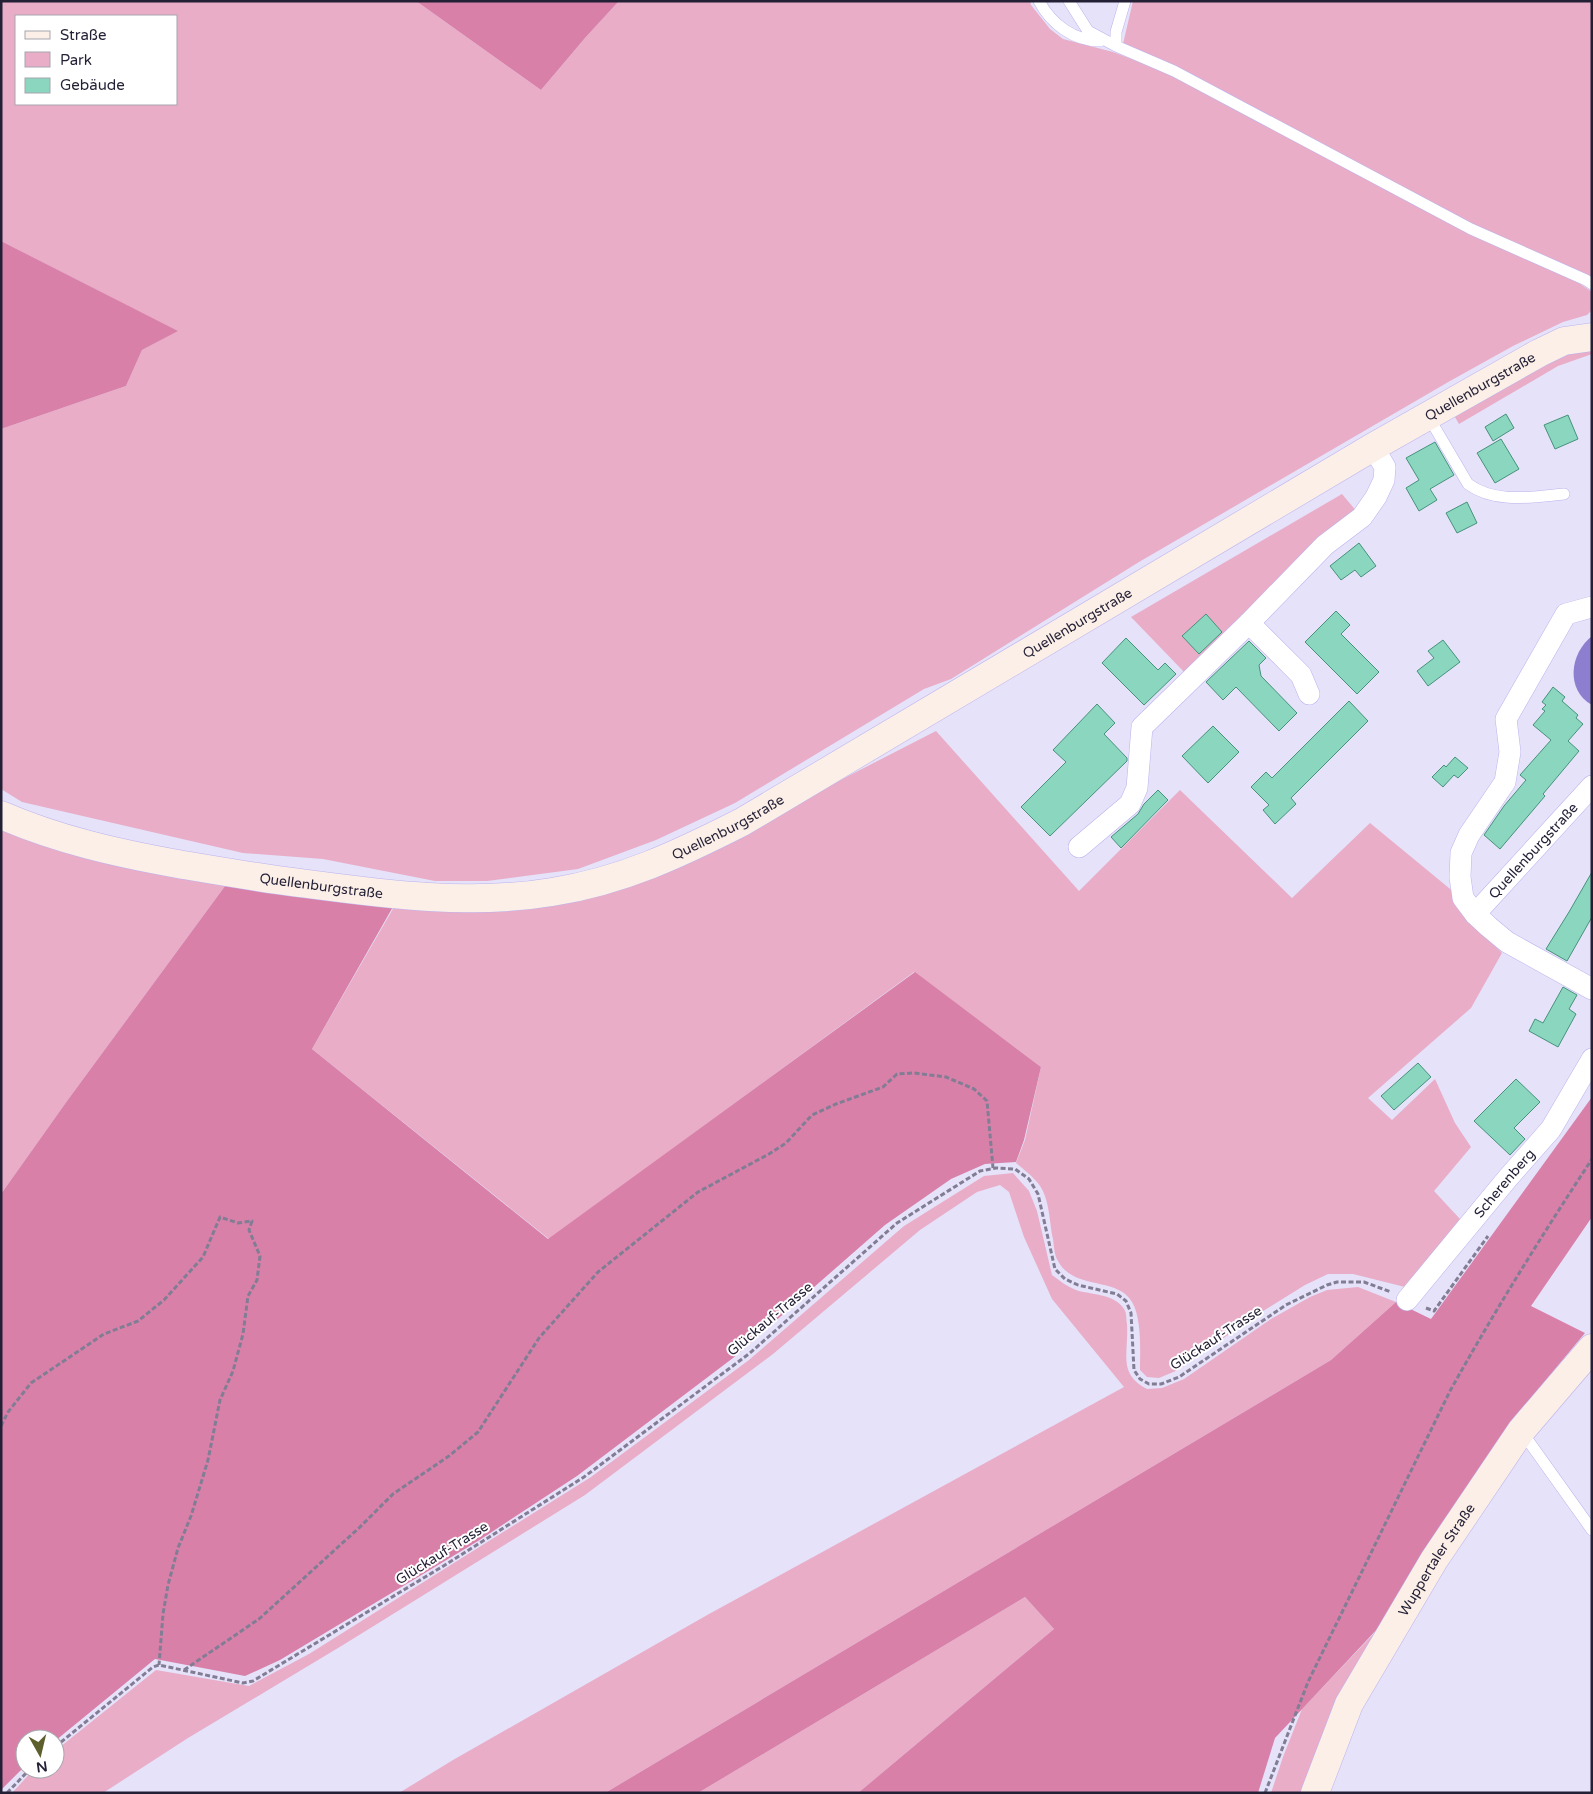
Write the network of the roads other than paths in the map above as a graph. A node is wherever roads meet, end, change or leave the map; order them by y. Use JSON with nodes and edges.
{"nodes":[{"id":1,"x":1039,"y":1,"type":"edge"},
{"id":2,"x":1069,"y":1,"type":"edge"},
{"id":3,"x":1125,"y":1,"type":"edge"},
{"id":4,"x":1112,"y":44,"type":"junction"},
{"id":5,"x":1592,"y":284,"type":"edge"},
{"id":6,"x":1592,"y":337,"type":"edge"},
{"id":7,"x":1428,"y":416,"type":"junction"},
{"id":8,"x":1373,"y":447,"type":"junction"},
{"id":9,"x":1564,"y":494,"type":"dead end"},
{"id":10,"x":1592,"y":607,"type":"edge"},
{"id":11,"x":1249,"y":623,"type":"junction"},
{"id":12,"x":1309,"y":694,"type":"dead end"},
{"id":13,"x":1592,"y":786,"type":"edge"},
{"id":14,"x":1,"y":816,"type":"edge"},
{"id":15,"x":1079,"y":847,"type":"dead end"},
{"id":16,"x":1475,"y":914,"type":"junction"},
{"id":17,"x":1592,"y":989,"type":"edge"},
{"id":18,"x":1592,"y":1059,"type":"edge"},
{"id":19,"x":1402,"y":1297,"type":"road end"},
{"id":20,"x":1592,"y":1348,"type":"edge"},
{"id":21,"x":1521,"y":1431,"type":"junction"},
{"id":22,"x":1592,"y":1530,"type":"edge"},
{"id":23,"x":1314,"y":1793,"type":"edge"}],
"edges":[{"from":1,"to":4,"type":"lane"},
{"from":2,"to":4,"type":"lane"},
{"from":3,"to":4,"type":"lane"},
{"from":4,"to":5,"type":"lane"},
{"from":6,"to":7,"type":"street","name":"Quellenburgstraße"},
{"from":7,"to":8,"type":"street","name":"Quellenburgstraße"},
{"from":7,"to":9,"type":"lane"},
{"from":8,"to":11,"type":"street"},
{"from":8,"to":14,"type":"street","name":"Quellenburgstraße"},
{"from":10,"to":16,"type":"street"},
{"from":11,"to":12,"type":"street"},
{"from":11,"to":15,"type":"street"},
{"from":13,"to":16,"type":"street","name":"Quellenburgstraße"},
{"from":16,"to":17,"type":"street"},
{"from":18,"to":19,"type":"street","name":"Scherenberg"},
{"from":20,"to":21,"type":"street","name":"Wuppertaler Straße"},
{"from":21,"to":22,"type":"lane"},
{"from":21,"to":23,"type":"street","name":"Wuppertaler Straße"}]}
